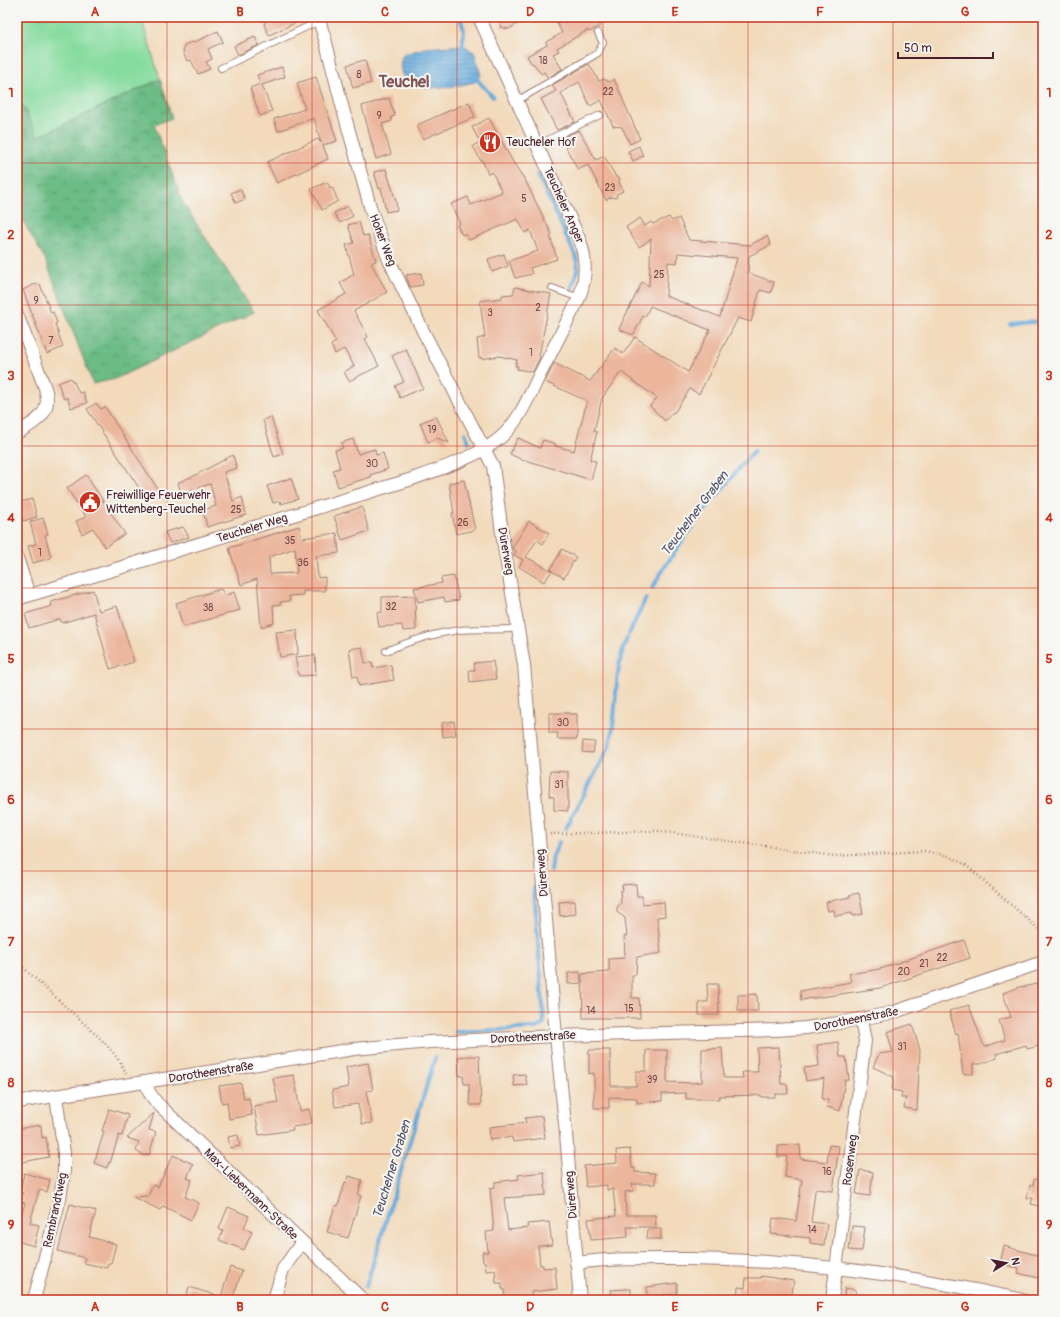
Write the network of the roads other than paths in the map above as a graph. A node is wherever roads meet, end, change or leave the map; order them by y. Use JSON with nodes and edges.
{"nodes":[{"id":1,"x":479,"y":17,"type":"edge"},
{"id":2,"x":319,"y":19,"type":"edge"},
{"id":3,"x":598,"y":33,"type":"dead end"},
{"id":4,"x":221,"y":68,"type":"dead end"},
{"id":5,"x":516,"y":100,"type":"junction"},
{"id":6,"x":600,"y":115,"type":"dead end"},
{"id":7,"x":537,"y":145,"type":"junction"},
{"id":8,"x":552,"y":288,"type":"dead end"},
{"id":9,"x":579,"y":298,"type":"junction"},
{"id":10,"x":17,"y":314,"type":"edge"},
{"id":11,"x":17,"y":433,"type":"edge"},
{"id":12,"x":484,"y":449,"type":"junction"},
{"id":13,"x":17,"y":558,"type":"edge"},
{"id":14,"x":23,"y":597,"type":"edge"},
{"id":15,"x":519,"y":628,"type":"junction"},
{"id":16,"x":386,"y":651,"type":"dead end"},
{"id":17,"x":1043,"y":962,"type":"edge"},
{"id":18,"x":861,"y":1020,"type":"junction"},
{"id":19,"x":556,"y":1036,"type":"junction"},
{"id":20,"x":146,"y":1082,"type":"junction"},
{"id":21,"x":56,"y":1096,"type":"junction"},
{"id":22,"x":17,"y":1102,"type":"edge"},
{"id":23,"x":302,"y":1242,"type":"junction"},
{"id":24,"x":576,"y":1263,"type":"junction"},
{"id":25,"x":836,"y":1268,"type":"junction"},
{"id":26,"x":34,"y":1300,"type":"edge"},
{"id":27,"x":274,"y":1300,"type":"edge"},
{"id":28,"x":363,"y":1300,"type":"edge"},
{"id":29,"x":580,"y":1300,"type":"edge"},
{"id":30,"x":832,"y":1300,"type":"edge"},
{"id":31,"x":1023,"y":1300,"type":"edge"}],
"edges":[{"from":1,"to":5,"type":"street","name":"Teucheler Anger"},
{"from":2,"to":4,"type":"lane"},
{"from":2,"to":12,"type":"street","name":"Hoher Weg"},
{"from":3,"to":5,"type":"lane"},
{"from":5,"to":7,"type":"street","name":"Teucheler Anger"},
{"from":6,"to":7,"type":"lane"},
{"from":7,"to":9,"type":"street","name":"Teucheler Anger"},
{"from":8,"to":9,"type":"lane"},
{"from":9,"to":12,"type":"street","name":"Teucheler Anger"},
{"from":10,"to":11,"type":"street"},
{"from":12,"to":14,"type":"street","name":"Teucheler Weg"},
{"from":12,"to":15,"type":"street","name":"Dürerweg"},
{"from":13,"to":14,"type":"street"},
{"from":15,"to":16,"type":"lane"},
{"from":15,"to":19,"type":"street","name":"Dürerweg"},
{"from":17,"to":18,"type":"street","name":"Dorotheenstraße"},
{"from":18,"to":19,"type":"street","name":"Dorotheenstraße"},
{"from":18,"to":25,"type":"street","name":"Rosenweg"},
{"from":19,"to":20,"type":"street","name":"Dorotheenstraße"},
{"from":19,"to":24,"type":"street","name":"Dürerweg"},
{"from":20,"to":21,"type":"street","name":"Dorotheenstraße"},
{"from":20,"to":23,"type":"street","name":"Max-Liebermann-Straße"},
{"from":21,"to":22,"type":"street","name":"Dorotheenstraße"},
{"from":21,"to":26,"type":"street","name":"Rembrandtweg"},
{"from":23,"to":27,"type":"street"},
{"from":23,"to":28,"type":"street","name":"Max-Liebermann-Straße"},
{"from":24,"to":25,"type":"street"},
{"from":24,"to":29,"type":"street","name":"Dürerweg"},
{"from":25,"to":30,"type":"street","name":"Rosenweg"},
{"from":25,"to":31,"type":"street"}]}
